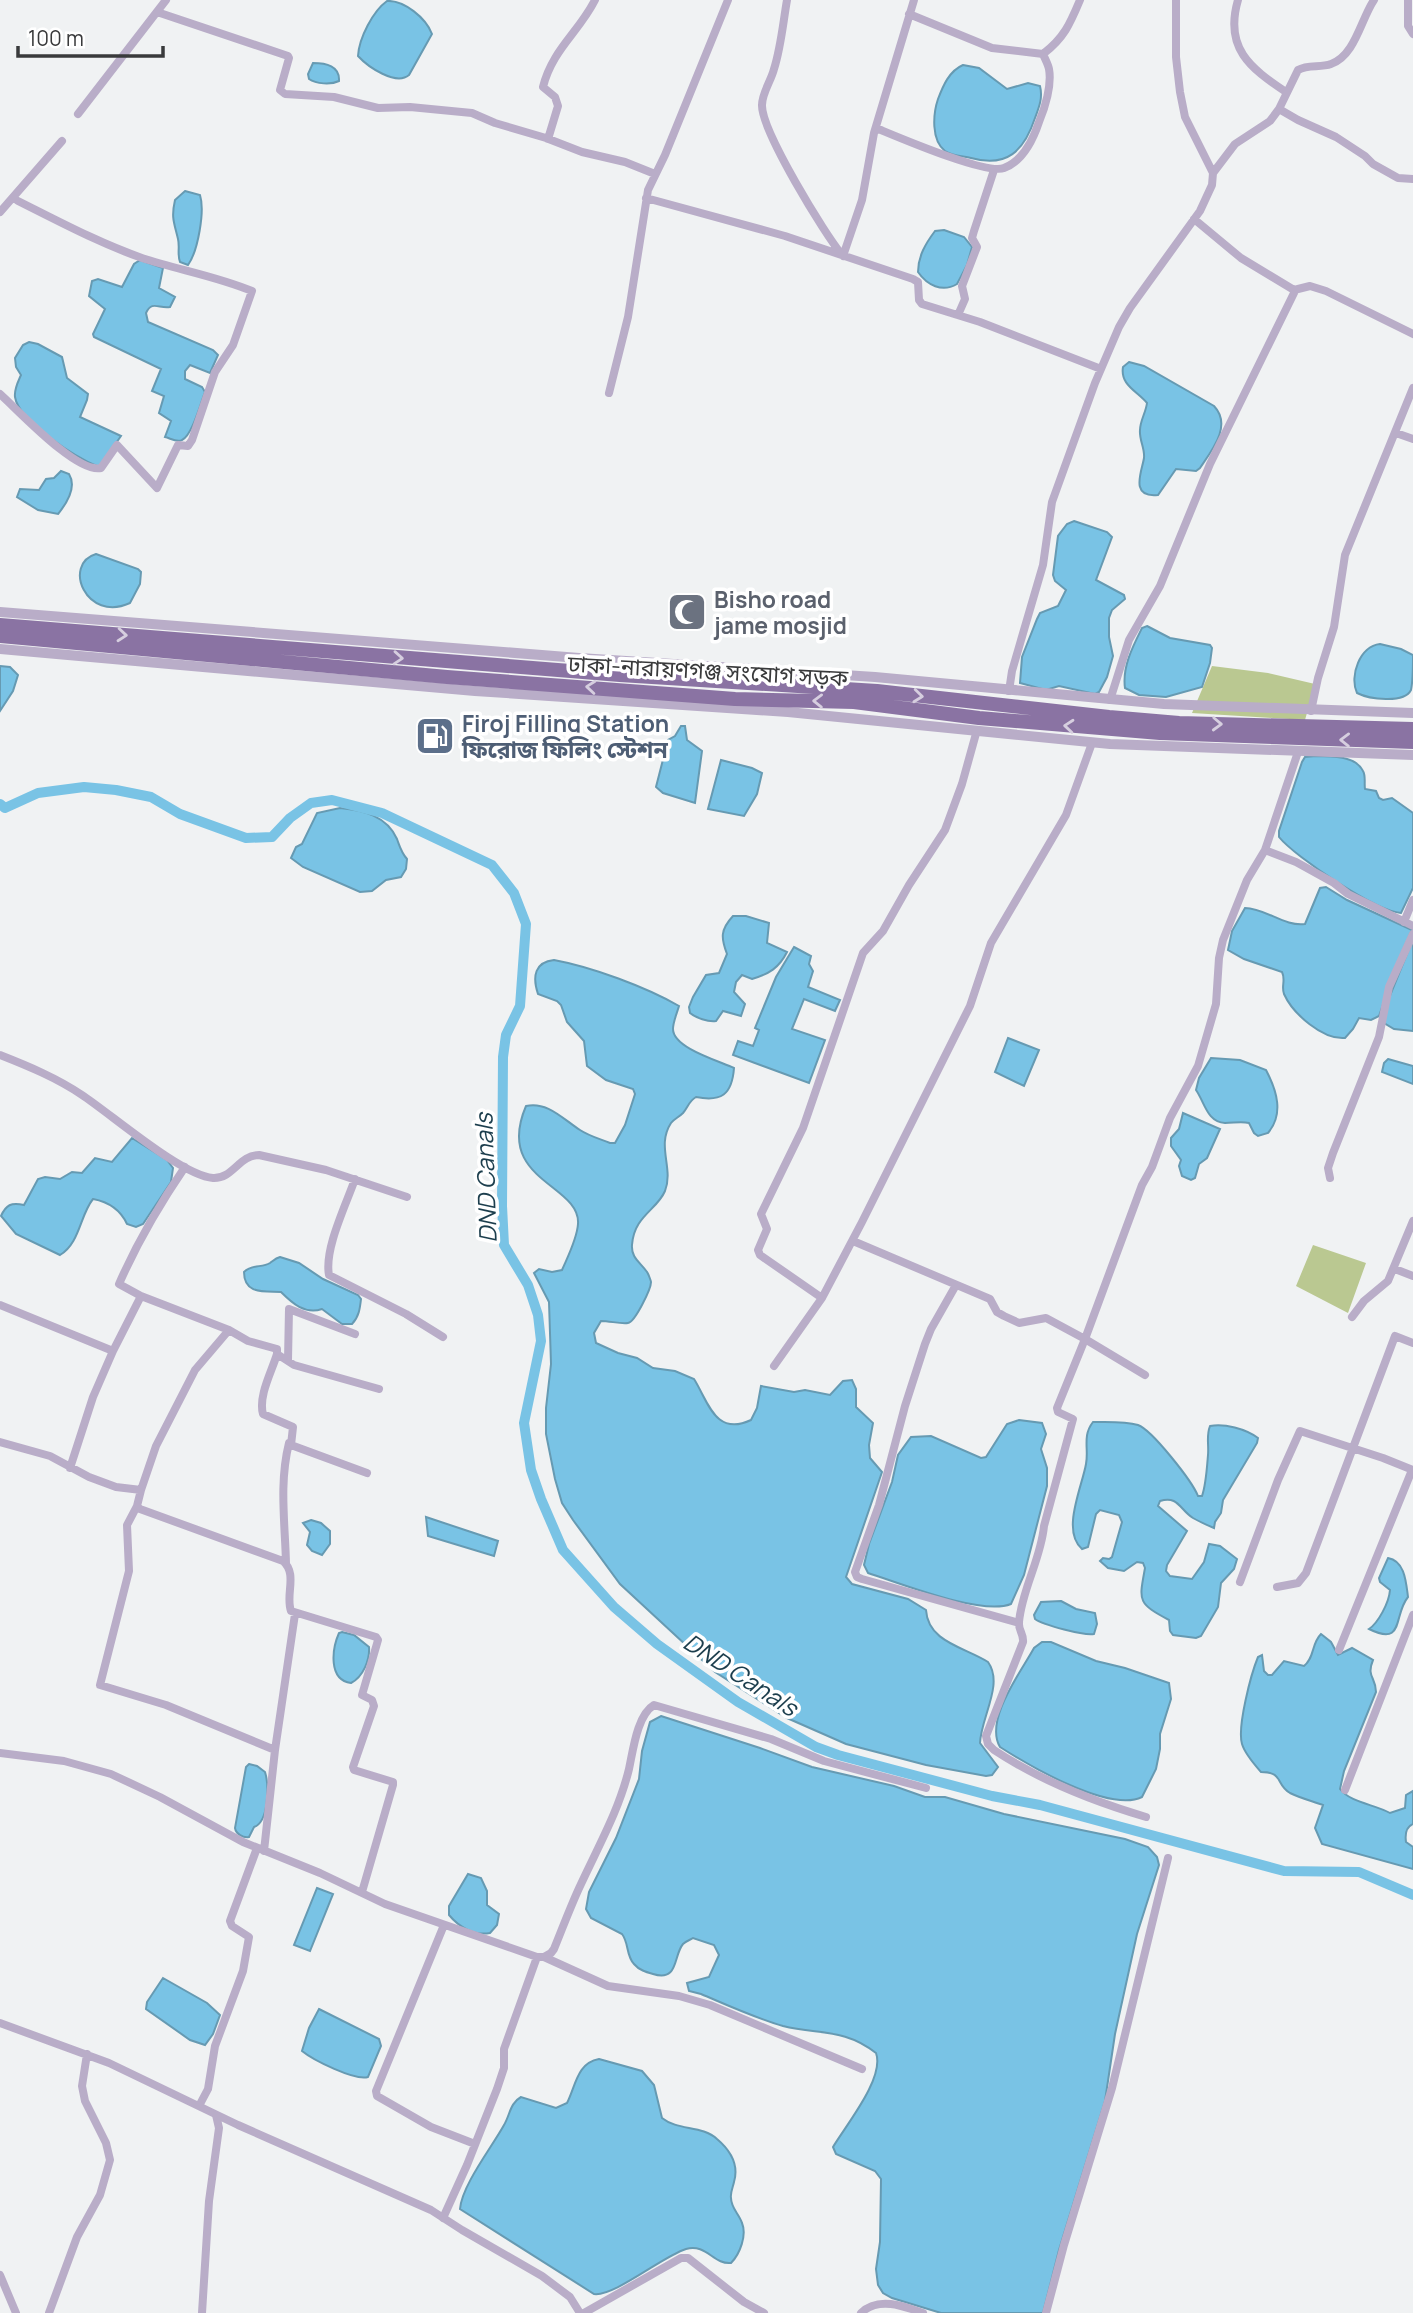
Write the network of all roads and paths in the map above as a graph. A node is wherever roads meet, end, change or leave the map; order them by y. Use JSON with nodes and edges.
{"nodes":[{"id":1,"x":166,"y":0,"type":"edge"},
{"id":2,"x":595,"y":0,"type":"edge"},
{"id":3,"x":728,"y":0,"type":"edge"},
{"id":4,"x":787,"y":0,"type":"edge"},
{"id":5,"x":914,"y":0,"type":"edge"},
{"id":6,"x":1080,"y":0,"type":"edge"},
{"id":7,"x":1176,"y":0,"type":"edge"},
{"id":8,"x":1238,"y":0,"type":"edge"},
{"id":9,"x":1374,"y":0,"type":"edge"},
{"id":10,"x":1408,"y":0,"type":"edge"},
{"id":11,"x":156,"y":12,"type":"junction"},
{"id":12,"x":909,"y":14,"type":"junction"},
{"id":13,"x":1413,"y":34,"type":"edge"},
{"id":14,"x":1043,"y":54,"type":"junction"},
{"id":15,"x":1286,"y":92,"type":"junction"},
{"id":16,"x":1279,"y":108,"type":"junction"},
{"id":17,"x":78,"y":114,"type":"dead end"},
{"id":18,"x":876,"y":128,"type":"junction"},
{"id":19,"x":548,"y":139,"type":"junction"},
{"id":20,"x":62,"y":141,"type":"dead end"},
{"id":21,"x":995,"y":170,"type":"junction"},
{"id":22,"x":1213,"y":173,"type":"junction"},
{"id":23,"x":655,"y":174,"type":"junction"},
{"id":24,"x":1413,"y":179,"type":"edge"},
{"id":25,"x":646,"y":198,"type":"junction"},
{"id":26,"x":18,"y":201,"type":"dead end"},
{"id":27,"x":0,"y":212,"type":"edge"},
{"id":28,"x":1194,"y":219,"type":"junction"},
{"id":29,"x":843,"y":256,"type":"junction"},
{"id":30,"x":1294,"y":290,"type":"junction"},
{"id":31,"x":958,"y":316,"type":"junction"},
{"id":32,"x":1413,"y":334,"type":"edge"},
{"id":33,"x":1101,"y":369,"type":"junction"},
{"id":34,"x":1413,"y":388,"type":"edge"},
{"id":35,"x":609,"y":393,"type":"dead end"},
{"id":36,"x":0,"y":394,"type":"edge"},
{"id":37,"x":1396,"y":433,"type":"junction"},
{"id":38,"x":1413,"y":439,"type":"edge"},
{"id":39,"x":0,"y":612,"type":"edge"},
{"id":40,"x":0,"y":625,"type":"edge"},
{"id":41,"x":54,"y":635,"type":"junction"},
{"id":42,"x":0,"y":636,"type":"edge"},
{"id":43,"x":97,"y":639,"type":"junction"},
{"id":44,"x":0,"y":649,"type":"edge"},
{"id":45,"x":578,"y":665,"type":"junction"},
{"id":46,"x":687,"y":665,"type":"junction"},
{"id":47,"x":685,"y":680,"type":"junction"},
{"id":48,"x":1009,"y":691,"type":"junction"},
{"id":49,"x":1110,"y":700,"type":"junction"},
{"id":50,"x":789,"y":706,"type":"junction"},
{"id":51,"x":1311,"y":711,"type":"junction"},
{"id":52,"x":1413,"y":713,"type":"edge"},
{"id":53,"x":1413,"y":729,"type":"edge"},
{"id":54,"x":977,"y":730,"type":"junction"},
{"id":55,"x":1413,"y":742,"type":"edge"},
{"id":56,"x":1092,"y":743,"type":"junction"},
{"id":57,"x":1298,"y":752,"type":"junction"},
{"id":58,"x":1413,"y":755,"type":"edge"},
{"id":59,"x":1265,"y":850,"type":"junction"},
{"id":60,"x":1413,"y":900,"type":"edge"},
{"id":61,"x":1404,"y":922,"type":"junction"},
{"id":62,"x":1413,"y":926,"type":"edge"},
{"id":63,"x":1413,"y":934,"type":"edge"},
{"id":64,"x":0,"y":1055,"type":"edge"},
{"id":65,"x":186,"y":1167,"type":"junction"},
{"id":66,"x":1330,"y":1178,"type":"dead end"},
{"id":67,"x":355,"y":1179,"type":"junction"},
{"id":68,"x":407,"y":1197,"type":"dead end"},
{"id":69,"x":1413,"y":1221,"type":"edge"},
{"id":70,"x":853,"y":1241,"type":"junction"},
{"id":71,"x":1395,"y":1269,"type":"junction"},
{"id":72,"x":1413,"y":1276,"type":"edge"},
{"id":73,"x":956,"y":1285,"type":"junction"},
{"id":74,"x":141,"y":1296,"type":"junction"},
{"id":75,"x":821,"y":1298,"type":"junction"},
{"id":76,"x":0,"y":1305,"type":"edge"},
{"id":77,"x":1352,"y":1317,"type":"dead end"},
{"id":78,"x":229,"y":1330,"type":"junction"},
{"id":79,"x":355,"y":1334,"type":"dead end"},
{"id":80,"x":443,"y":1337,"type":"dead end"},
{"id":81,"x":1085,"y":1339,"type":"junction"},
{"id":82,"x":1413,"y":1343,"type":"edge"},
{"id":83,"x":113,"y":1351,"type":"junction"},
{"id":84,"x":277,"y":1354,"type":"junction"},
{"id":85,"x":288,"y":1360,"type":"junction"},
{"id":86,"x":774,"y":1366,"type":"dead end"},
{"id":87,"x":1145,"y":1375,"type":"dead end"},
{"id":88,"x":379,"y":1389,"type":"dead end"},
{"id":89,"x":0,"y":1441,"type":"edge"},
{"id":90,"x":289,"y":1443,"type":"junction"},
{"id":91,"x":1354,"y":1449,"type":"junction"},
{"id":92,"x":70,"y":1468,"type":"junction"},
{"id":93,"x":1413,"y":1470,"type":"edge"},
{"id":94,"x":367,"y":1473,"type":"dead end"},
{"id":95,"x":141,"y":1490,"type":"junction"},
{"id":96,"x":136,"y":1506,"type":"junction"},
{"id":97,"x":286,"y":1563,"type":"junction"},
{"id":98,"x":1240,"y":1582,"type":"dead end"},
{"id":99,"x":1277,"y":1587,"type":"dead end"},
{"id":100,"x":295,"y":1614,"type":"junction"},
{"id":101,"x":1413,"y":1615,"type":"edge"},
{"id":102,"x":1018,"y":1623,"type":"junction"},
{"id":103,"x":1339,"y":1650,"type":"dead end"},
{"id":104,"x":275,"y":1750,"type":"junction"},
{"id":105,"x":0,"y":1753,"type":"edge"},
{"id":106,"x":926,"y":1788,"type":"dead end"},
{"id":107,"x":1345,"y":1790,"type":"dead end"},
{"id":108,"x":1146,"y":1817,"type":"dead end"},
{"id":109,"x":260,"y":1849,"type":"junction"},
{"id":110,"x":1168,"y":1858,"type":"dead end"},
{"id":111,"x":362,"y":1892,"type":"junction"},
{"id":112,"x":444,"y":1925,"type":"junction"},
{"id":113,"x":540,"y":1957,"type":"junction"},
{"id":114,"x":0,"y":2023,"type":"edge"},
{"id":115,"x":87,"y":2054,"type":"junction"},
{"id":116,"x":862,"y":2070,"type":"dead end"},
{"id":117,"x":199,"y":2106,"type":"junction"},
{"id":118,"x":216,"y":2115,"type":"junction"},
{"id":119,"x":475,"y":2144,"type":"junction"},
{"id":120,"x":443,"y":2218,"type":"junction"},
{"id":121,"x":0,"y":2275,"type":"edge"},
{"id":122,"x":599,"y":2304,"type":"junction"},
{"id":123,"x":16,"y":2313,"type":"edge"},
{"id":124,"x":49,"y":2313,"type":"edge"},
{"id":125,"x":202,"y":2313,"type":"edge"},
{"id":126,"x":582,"y":2313,"type":"edge"},
{"id":127,"x":605,"y":2313,"type":"edge"},
{"id":128,"x":764,"y":2313,"type":"edge"},
{"id":129,"x":861,"y":2313,"type":"edge"},
{"id":130,"x":923,"y":2313,"type":"edge"},
{"id":131,"x":1046,"y":2313,"type":"edge"}],
"edges":[{"from":1,"to":11,"type":"street"},
{"from":2,"to":19,"type":"street"},
{"from":3,"to":23,"type":"street"},
{"from":4,"to":29,"type":"street"},
{"from":5,"to":12,"type":"street"},
{"from":6,"to":14,"type":"street"},
{"from":7,"to":22,"type":"street"},
{"from":8,"to":15,"type":"street"},
{"from":9,"to":15,"type":"street"},
{"from":10,"to":13,"type":"street"},
{"from":11,"to":17,"type":"street"},
{"from":11,"to":19,"type":"street"},
{"from":12,"to":14,"type":"street"},
{"from":12,"to":18,"type":"street"},
{"from":14,"to":21,"type":"street"},
{"from":15,"to":16,"type":"street"},
{"from":16,"to":22,"type":"street"},
{"from":16,"to":24,"type":"street"},
{"from":18,"to":21,"type":"street"},
{"from":18,"to":29,"type":"street"},
{"from":19,"to":23,"type":"street"},
{"from":20,"to":27,"type":"street"},
{"from":21,"to":31,"type":"street"},
{"from":22,"to":28,"type":"street"},
{"from":23,"to":25,"type":"street"},
{"from":25,"to":29,"type":"street"},
{"from":25,"to":35,"type":"street"},
{"from":26,"to":36,"type":"street"},
{"from":28,"to":30,"type":"street"},
{"from":28,"to":33,"type":"street"},
{"from":29,"to":31,"type":"street"},
{"from":30,"to":32,"type":"street"},
{"from":30,"to":49,"type":"street"},
{"from":31,"to":33,"type":"street"},
{"from":33,"to":48,"type":"street"},
{"from":34,"to":37,"type":"street"},
{"from":37,"to":38,"type":"street"},
{"from":37,"to":51,"type":"street"},
{"from":39,"to":43,"type":"street"},
{"from":40,"to":41,"type":"main road","name":"ঢাকা-নারায়ণগঞ্জ সংযোগ সড়ক"},
{"from":41,"to":42,"type":"main road","name":"ঢাকা-নারায়ণগঞ্জ সংযোগ সড়ক"},
{"from":41,"to":43,"type":"main road","name":"ঢাকা-নারায়ণগঞ্জ সংযোগ সড়ক"},
{"from":43,"to":44,"type":"street"},
{"from":43,"to":45,"type":"main road","name":"ঢাকা-নারায়ণগঞ্জ সংযোগ সড়ক"},
{"from":43,"to":50,"type":"main road","name":"ঢাকা-নারায়ণগঞ্জ সংযোগ সড়ক"},
{"from":45,"to":46,"type":"street"},
{"from":45,"to":47,"type":"main road","name":"ঢাকা-নারায়ণগঞ্জ সংযোগ সড়ক"},
{"from":46,"to":47,"type":"main road"},
{"from":46,"to":48,"type":"street"},
{"from":47,"to":53,"type":"main road","name":"ঢাকা-নারায়ণগঞ্জ সংযোগ সড়ক","one_way":true},
{"from":48,"to":49,"type":"street"},
{"from":49,"to":51,"type":"street"},
{"from":50,"to":54,"type":"street"},
{"from":55,"to":50,"type":"main road","name":"ঢাকা-নারায়ণগঞ্জ সংযোগ সড়ক","one_way":true},
{"from":51,"to":52,"type":"street"},
{"from":54,"to":56,"type":"street"},
{"from":54,"to":75,"type":"street"},
{"from":56,"to":57,"type":"street"},
{"from":56,"to":70,"type":"street"},
{"from":57,"to":58,"type":"street"},
{"from":57,"to":59,"type":"street"},
{"from":59,"to":61,"type":"street"},
{"from":59,"to":81,"type":"street"},
{"from":60,"to":61,"type":"street"},
{"from":61,"to":62,"type":"street"},
{"from":63,"to":66,"type":"street"},
{"from":64,"to":65,"type":"street"},
{"from":65,"to":67,"type":"street"},
{"from":65,"to":74,"type":"street"},
{"from":67,"to":68,"type":"street"},
{"from":67,"to":80,"type":"street"},
{"from":69,"to":71,"type":"street"},
{"from":70,"to":73,"type":"street"},
{"from":70,"to":75,"type":"street"},
{"from":71,"to":72,"type":"street"},
{"from":71,"to":77,"type":"street"},
{"from":73,"to":81,"type":"street"},
{"from":73,"to":102,"type":"street"},
{"from":74,"to":78,"type":"street"},
{"from":74,"to":83,"type":"street"},
{"from":75,"to":86,"type":"street"},
{"from":76,"to":83,"type":"street"},
{"from":78,"to":84,"type":"street"},
{"from":78,"to":95,"type":"street"},
{"from":79,"to":85,"type":"street"},
{"from":81,"to":87,"type":"street"},
{"from":81,"to":102,"type":"street"},
{"from":82,"to":91,"type":"street"},
{"from":83,"to":92,"type":"street"},
{"from":84,"to":85,"type":"street"},
{"from":84,"to":90,"type":"street"},
{"from":85,"to":88,"type":"street"},
{"from":89,"to":92,"type":"street"},
{"from":90,"to":94,"type":"street"},
{"from":90,"to":97,"type":"street"},
{"from":91,"to":93,"type":"street"},
{"from":91,"to":98,"type":"street"},
{"from":91,"to":99,"type":"street"},
{"from":92,"to":95,"type":"street"},
{"from":93,"to":103,"type":"street"},
{"from":95,"to":96,"type":"street"},
{"from":96,"to":97,"type":"street"},
{"from":96,"to":104,"type":"street"},
{"from":97,"to":100,"type":"street"},
{"from":100,"to":104,"type":"street"},
{"from":100,"to":111,"type":"street"},
{"from":101,"to":107,"type":"street"},
{"from":102,"to":108,"type":"street"},
{"from":104,"to":109,"type":"street"},
{"from":105,"to":109,"type":"street"},
{"from":106,"to":113,"type":"street"},
{"from":109,"to":111,"type":"street"},
{"from":109,"to":117,"type":"street"},
{"from":110,"to":131,"type":"street"},
{"from":111,"to":112,"type":"street"},
{"from":112,"to":113,"type":"street"},
{"from":112,"to":119,"type":"street"},
{"from":113,"to":116,"type":"street"},
{"from":113,"to":119,"type":"street"},
{"from":114,"to":115,"type":"street"},
{"from":115,"to":117,"type":"street"},
{"from":115,"to":124,"type":"street"},
{"from":117,"to":118,"type":"street"},
{"from":118,"to":120,"type":"street"},
{"from":118,"to":125,"type":"street"},
{"from":119,"to":120,"type":"street"},
{"from":120,"to":126,"type":"street"},
{"from":121,"to":123,"type":"street"},
{"from":122,"to":126,"type":"street"},
{"from":122,"to":127,"type":"street"},
{"from":122,"to":128,"type":"street"},
{"from":129,"to":130,"type":"street"}]}
